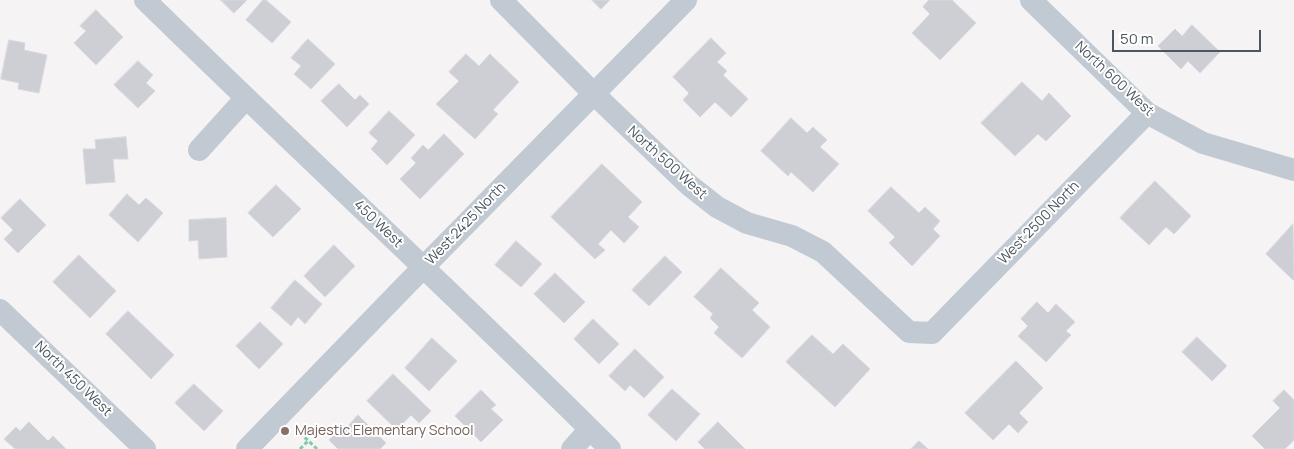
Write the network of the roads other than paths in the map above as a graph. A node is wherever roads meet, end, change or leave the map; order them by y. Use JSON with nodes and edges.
{"nodes":[{"id":1,"x":145,"y":0,"type":"edge"},
{"id":2,"x":501,"y":0,"type":"edge"},
{"id":3,"x":686,"y":0,"type":"edge"},
{"id":4,"x":1031,"y":0,"type":"edge"},
{"id":5,"x":594,"y":94,"type":"junction"},
{"id":6,"x":246,"y":98,"type":"junction"},
{"id":7,"x":1147,"y":113,"type":"junction"},
{"id":8,"x":199,"y":150,"type":"dead end"},
{"id":9,"x":1294,"y":170,"type":"edge"},
{"id":10,"x":424,"y":268,"type":"junction"},
{"id":11,"x":0,"y":310,"type":"edge"},
{"id":12,"x":932,"y":334,"type":"joint"},
{"id":13,"x":590,"y":429,"type":"junction"},
{"id":14,"x":145,"y":449,"type":"edge"},
{"id":15,"x":247,"y":449,"type":"edge"},
{"id":16,"x":572,"y":449,"type":"edge"},
{"id":17,"x":610,"y":449,"type":"edge"}],
"edges":[{"from":1,"to":6,"type":"street","name":"450 West"},
{"from":2,"to":5,"type":"street","name":"North 500 West"},
{"from":3,"to":5,"type":"street","name":"West 2425 North"},
{"from":4,"to":7,"type":"street","name":"North 600 West"},
{"from":5,"to":10,"type":"street","name":"West 2425 North"},
{"from":5,"to":12,"type":"street","name":"North 500 West"},
{"from":6,"to":8,"type":"street"},
{"from":6,"to":10,"type":"street","name":"450 West"},
{"from":7,"to":9,"type":"street","name":"North 600 West"},
{"from":7,"to":12,"type":"street","name":"West 2500 North"},
{"from":10,"to":13,"type":"street","name":"450 West"},
{"from":10,"to":15,"type":"street","name":"West 2425 North"},
{"from":11,"to":14,"type":"street","name":"North 450 West"},
{"from":13,"to":16,"type":"street"},
{"from":13,"to":17,"type":"street","name":"450 West"}]}
